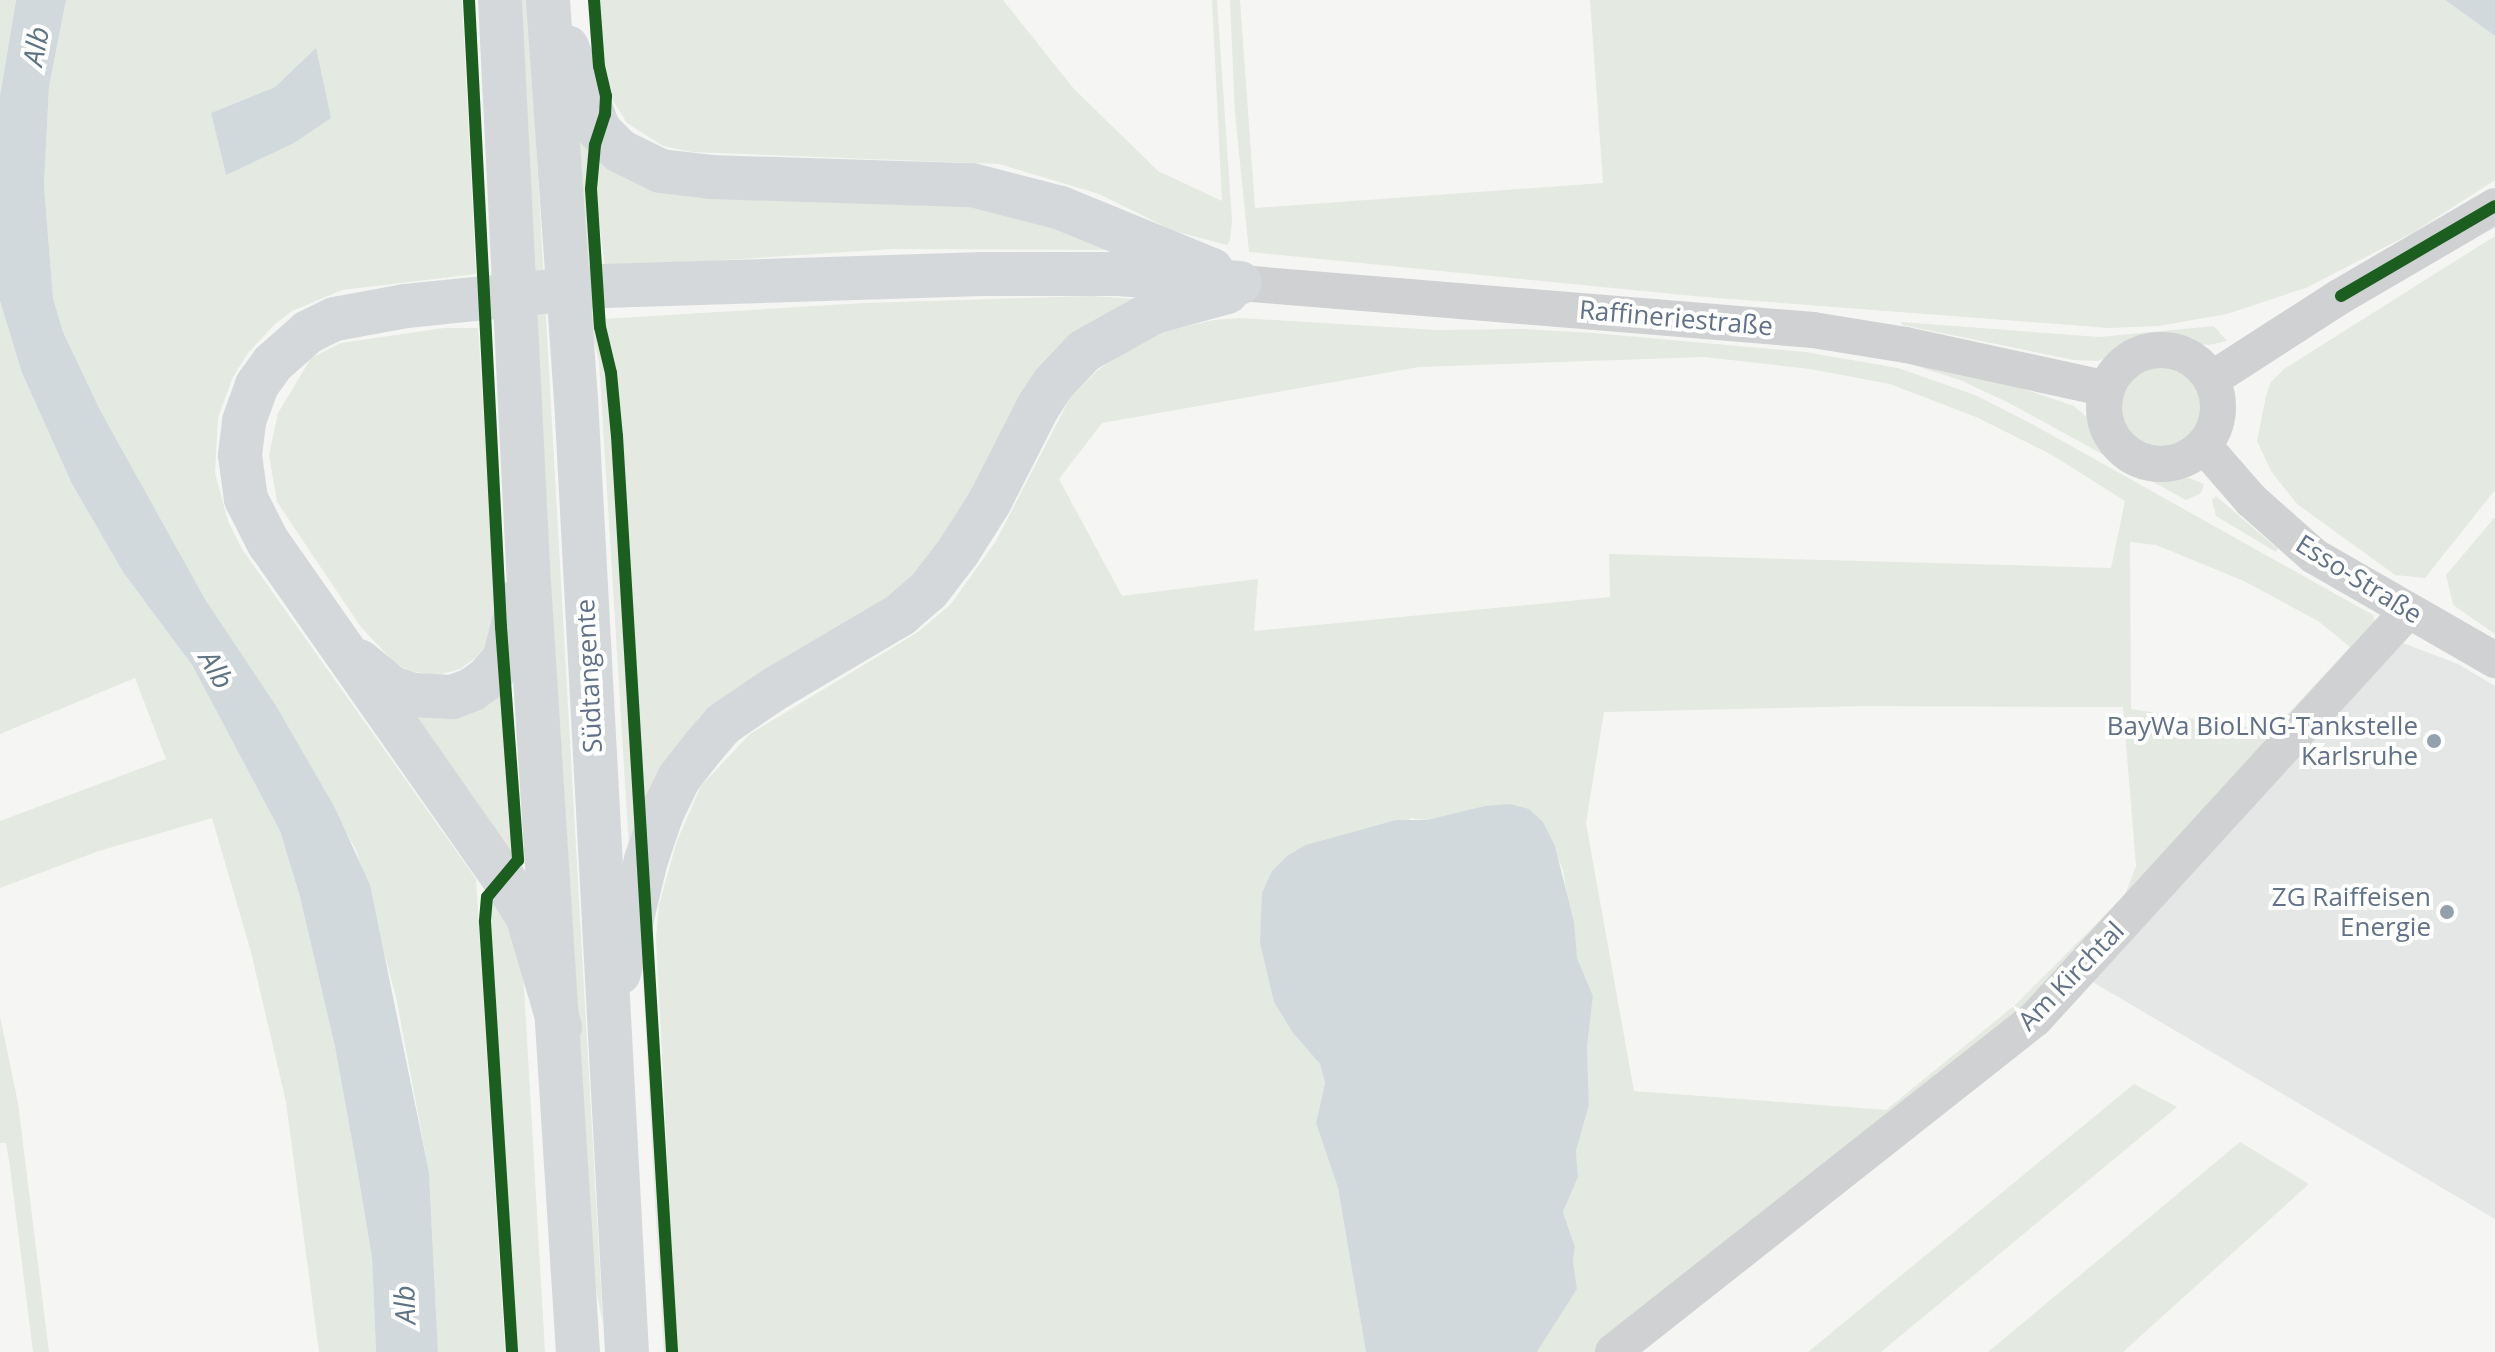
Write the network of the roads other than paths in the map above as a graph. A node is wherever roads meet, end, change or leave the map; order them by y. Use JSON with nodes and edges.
{"nodes":[{"id":1,"x":500,"y":0,"type":"edge"},
{"id":2,"x":548,"y":4,"type":"edge"},
{"id":3,"x":2495,"y":206,"type":"edge"},
{"id":4,"x":1247,"y":283,"type":"junction"},
{"id":5,"x":2212,"y":379,"type":"junction"},
{"id":6,"x":2107,"y":389,"type":"junction"},
{"id":7,"x":2204,"y":446,"type":"junction"},
{"id":8,"x":528,"y":567,"type":"junction"},
{"id":9,"x":2408,"y":611,"type":"junction"},
{"id":10,"x":320,"y":618,"type":"junction"},
{"id":11,"x":2495,"y":660,"type":"edge"},
{"id":12,"x":607,"y":1022,"type":"junction"},
{"id":13,"x":560,"y":1027,"type":"junction"},
{"id":14,"x":578,"y":1352,"type":"edge"},
{"id":15,"x":627,"y":1352,"type":"edge"},
{"id":16,"x":1613,"y":1352,"type":"edge"}],
"edges":[{"from":1,"to":8,"type":"highway","name":"Südtangente"},
{"from":2,"to":4,"type":"highway"},
{"from":2,"to":12,"type":"highway","name":"Südtangente"},
{"from":3,"to":5,"type":"street"},
{"from":4,"to":6,"type":"street","name":"Raffineriestraße"},
{"from":4,"to":10,"type":"highway"},
{"from":4,"to":12,"type":"highway"},
{"from":5,"to":6,"type":"street"},
{"from":5,"to":7,"type":"street"},
{"from":6,"to":7,"type":"street"},
{"from":7,"to":9,"type":"street","name":"Esso-Straße"},
{"from":8,"to":10,"type":"highway"},
{"from":8,"to":13,"type":"highway","name":"Südtangente"},
{"from":9,"to":11,"type":"street","name":"Esso-Straße"},
{"from":9,"to":16,"type":"street","name":"Am Kirchtal"},
{"from":10,"to":13,"type":"highway"},
{"from":12,"to":15,"type":"highway","name":"Südtangente"},
{"from":13,"to":14,"type":"highway","name":"Südtangente"}]}
